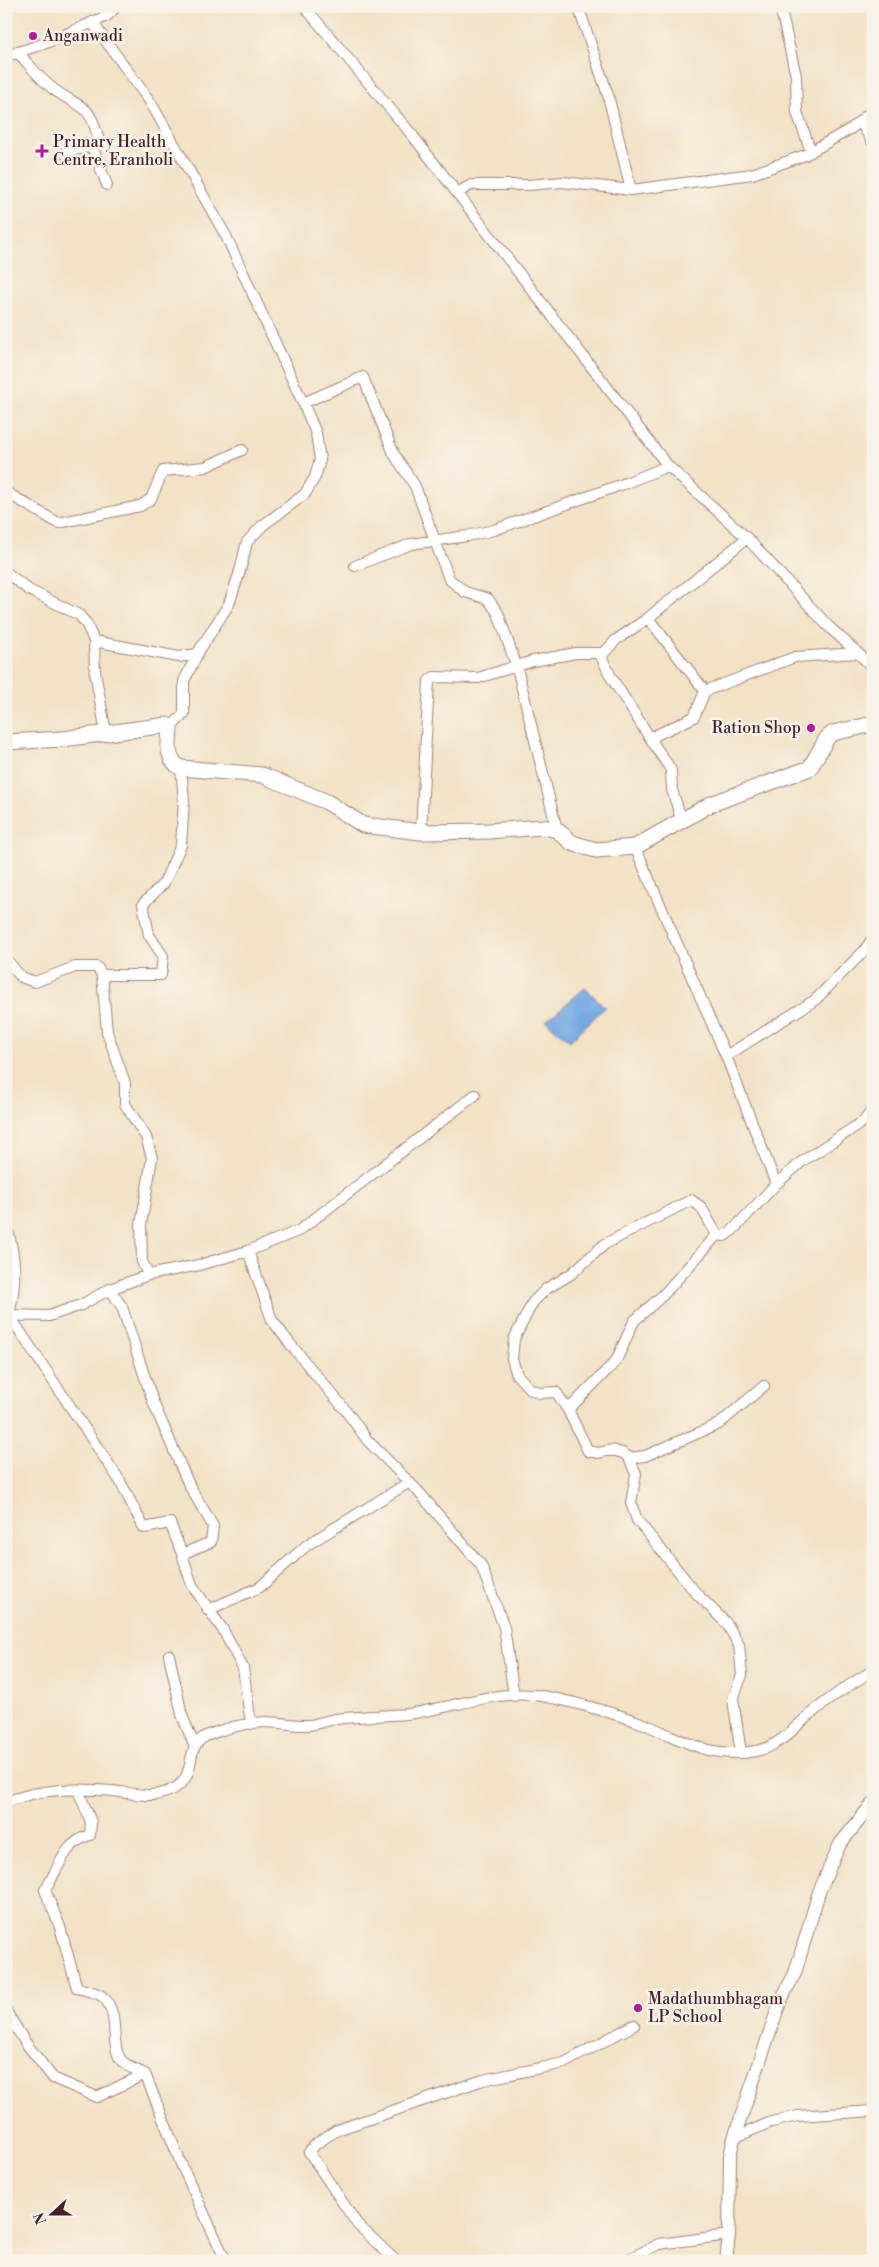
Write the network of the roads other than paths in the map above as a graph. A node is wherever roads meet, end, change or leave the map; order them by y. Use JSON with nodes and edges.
{"nodes":[{"id":1,"x":117,"y":6,"type":"edge"},
{"id":2,"x":304,"y":6,"type":"edge"},
{"id":3,"x":578,"y":6,"type":"edge"},
{"id":4,"x":780,"y":6,"type":"edge"},
{"id":5,"x":92,"y":22,"type":"junction"},
{"id":6,"x":17,"y":52,"type":"junction"},
{"id":7,"x":6,"y":56,"type":"edge"},
{"id":8,"x":873,"y":110,"type":"edge"},
{"id":9,"x":860,"y":121,"type":"junction"},
{"id":10,"x":873,"y":143,"type":"edge"},
{"id":11,"x":92,"y":146,"type":"junction"},
{"id":12,"x":811,"y":152,"type":"junction"},
{"id":13,"x":63,"y":153,"type":"dead end"},
{"id":14,"x":107,"y":185,"type":"dead end"},
{"id":15,"x":631,"y":190,"type":"junction"},
{"id":16,"x":457,"y":193,"type":"junction"},
{"id":17,"x":303,"y":403,"type":"junction"},
{"id":18,"x":242,"y":450,"type":"dead end"},
{"id":19,"x":668,"y":466,"type":"junction"},
{"id":20,"x":6,"y":492,"type":"edge"},
{"id":21,"x":747,"y":538,"type":"junction"},
{"id":22,"x":435,"y":541,"type":"junction"},
{"id":23,"x":355,"y":566,"type":"dead end"},
{"id":24,"x":6,"y":572,"type":"edge"},
{"id":25,"x":648,"y":618,"type":"junction"},
{"id":26,"x":94,"y":641,"type":"junction"},
{"id":27,"x":199,"y":651,"type":"junction"},
{"id":28,"x":858,"y":653,"type":"junction"},
{"id":29,"x":600,"y":654,"type":"junction"},
{"id":30,"x":873,"y":667,"type":"edge"},
{"id":31,"x":517,"y":668,"type":"junction"},
{"id":32,"x":705,"y":691,"type":"junction"},
{"id":33,"x":873,"y":724,"type":"edge"},
{"id":34,"x":170,"y":728,"type":"junction"},
{"id":35,"x":106,"y":733,"type":"junction"},
{"id":36,"x":650,"y":738,"type":"junction"},
{"id":37,"x":6,"y":742,"type":"edge"},
{"id":38,"x":180,"y":768,"type":"junction"},
{"id":39,"x":682,"y":821,"type":"junction"},
{"id":40,"x":557,"y":830,"type":"junction"},
{"id":41,"x":421,"y":832,"type":"junction"},
{"id":42,"x":635,"y":847,"type":"junction"},
{"id":43,"x":873,"y":938,"type":"edge"},
{"id":44,"x":6,"y":959,"type":"edge"},
{"id":45,"x":102,"y":974,"type":"junction"},
{"id":46,"x":726,"y":1056,"type":"junction"},
{"id":47,"x":475,"y":1094,"type":"dead end"},
{"id":48,"x":873,"y":1109,"type":"edge"},
{"id":49,"x":776,"y":1184,"type":"junction"},
{"id":50,"x":6,"y":1224,"type":"edge"},
{"id":51,"x":717,"y":1235,"type":"junction"},
{"id":52,"x":248,"y":1251,"type":"junction"},
{"id":53,"x":148,"y":1275,"type":"junction"},
{"id":54,"x":110,"y":1289,"type":"junction"},
{"id":55,"x":8,"y":1315,"type":"edge"},
{"id":56,"x":764,"y":1386,"type":"dead end"},
{"id":57,"x":568,"y":1410,"type":"junction"},
{"id":58,"x":629,"y":1458,"type":"junction"},
{"id":59,"x":408,"y":1483,"type":"junction"},
{"id":60,"x":182,"y":1554,"type":"junction"},
{"id":61,"x":208,"y":1610,"type":"junction"},
{"id":62,"x":169,"y":1654,"type":"dead end"},
{"id":63,"x":873,"y":1671,"type":"edge"},
{"id":64,"x":514,"y":1696,"type":"junction"},
{"id":65,"x":251,"y":1724,"type":"junction"},
{"id":66,"x":194,"y":1746,"type":"junction"},
{"id":67,"x":741,"y":1753,"type":"junction"},
{"id":68,"x":78,"y":1790,"type":"junction"},
{"id":69,"x":6,"y":1802,"type":"edge"},
{"id":70,"x":873,"y":1803,"type":"edge"},
{"id":71,"x":6,"y":2011,"type":"edge"},
{"id":72,"x":634,"y":2025,"type":"dead end"},
{"id":73,"x":145,"y":2074,"type":"junction"},
{"id":74,"x":873,"y":2111,"type":"edge"},
{"id":75,"x":734,"y":2138,"type":"junction"},
{"id":76,"x":729,"y":2235,"type":"junction"},
{"id":77,"x":226,"y":2261,"type":"edge"},
{"id":78,"x":396,"y":2261,"type":"edge"},
{"id":79,"x":617,"y":2261,"type":"edge"},
{"id":80,"x":726,"y":2261,"type":"edge"}],
"edges":[{"from":1,"to":5,"type":"street"},
{"from":2,"to":16,"type":"street"},
{"from":3,"to":15,"type":"street"},
{"from":4,"to":12,"type":"street"},
{"from":5,"to":6,"type":"street"},
{"from":5,"to":17,"type":"street"},
{"from":6,"to":7,"type":"street"},
{"from":6,"to":11,"type":"street"},
{"from":8,"to":9,"type":"street"},
{"from":9,"to":10,"type":"street"},
{"from":9,"to":12,"type":"street"},
{"from":11,"to":13,"type":"street"},
{"from":11,"to":14,"type":"street"},
{"from":12,"to":15,"type":"street"},
{"from":15,"to":16,"type":"street"},
{"from":16,"to":19,"type":"street"},
{"from":17,"to":22,"type":"street"},
{"from":17,"to":27,"type":"street"},
{"from":18,"to":20,"type":"street"},
{"from":19,"to":21,"type":"street"},
{"from":19,"to":22,"type":"street"},
{"from":21,"to":25,"type":"street"},
{"from":21,"to":28,"type":"street"},
{"from":22,"to":23,"type":"street"},
{"from":22,"to":31,"type":"street"},
{"from":24,"to":26,"type":"street"},
{"from":25,"to":29,"type":"street"},
{"from":25,"to":32,"type":"street"},
{"from":26,"to":27,"type":"street"},
{"from":26,"to":35,"type":"street"},
{"from":27,"to":34,"type":"street"},
{"from":28,"to":30,"type":"street"},
{"from":28,"to":32,"type":"street"},
{"from":29,"to":31,"type":"street"},
{"from":29,"to":36,"type":"street"},
{"from":31,"to":40,"type":"street"},
{"from":31,"to":41,"type":"street"},
{"from":32,"to":36,"type":"street"},
{"from":33,"to":39,"type":"main road"},
{"from":34,"to":35,"type":"main road"},
{"from":34,"to":38,"type":"main road"},
{"from":35,"to":37,"type":"main road"},
{"from":36,"to":39,"type":"street"},
{"from":38,"to":41,"type":"main road"},
{"from":38,"to":45,"type":"street"},
{"from":39,"to":42,"type":"main road"},
{"from":40,"to":41,"type":"main road"},
{"from":40,"to":42,"type":"main road"},
{"from":42,"to":46,"type":"street"},
{"from":43,"to":46,"type":"street"},
{"from":44,"to":45,"type":"street"},
{"from":45,"to":53,"type":"street"},
{"from":46,"to":49,"type":"street"},
{"from":47,"to":52,"type":"street"},
{"from":48,"to":49,"type":"street"},
{"from":49,"to":51,"type":"street"},
{"from":50,"to":55,"type":"street"},
{"from":51,"to":57,"type":"street"},
{"from":51,"to":57,"type":"street"},
{"from":52,"to":53,"type":"street"},
{"from":52,"to":59,"type":"street"},
{"from":53,"to":54,"type":"street"},
{"from":54,"to":55,"type":"street"},
{"from":54,"to":60,"type":"street"},
{"from":55,"to":60,"type":"street"},
{"from":56,"to":58,"type":"street"},
{"from":57,"to":58,"type":"street"},
{"from":58,"to":67,"type":"street"},
{"from":59,"to":61,"type":"street"},
{"from":59,"to":64,"type":"street"},
{"from":60,"to":61,"type":"street"},
{"from":61,"to":65,"type":"street"},
{"from":62,"to":66,"type":"street"},
{"from":63,"to":67,"type":"street"},
{"from":64,"to":65,"type":"street"},
{"from":64,"to":67,"type":"street"},
{"from":65,"to":66,"type":"street"},
{"from":66,"to":68,"type":"street"},
{"from":68,"to":69,"type":"street"},
{"from":68,"to":73,"type":"street"},
{"from":70,"to":75,"type":"street"},
{"from":71,"to":73,"type":"street"},
{"from":72,"to":78,"type":"street"},
{"from":73,"to":77,"type":"street"},
{"from":74,"to":75,"type":"street"},
{"from":75,"to":76,"type":"street"},
{"from":76,"to":79,"type":"street"},
{"from":76,"to":80,"type":"street"}]}
